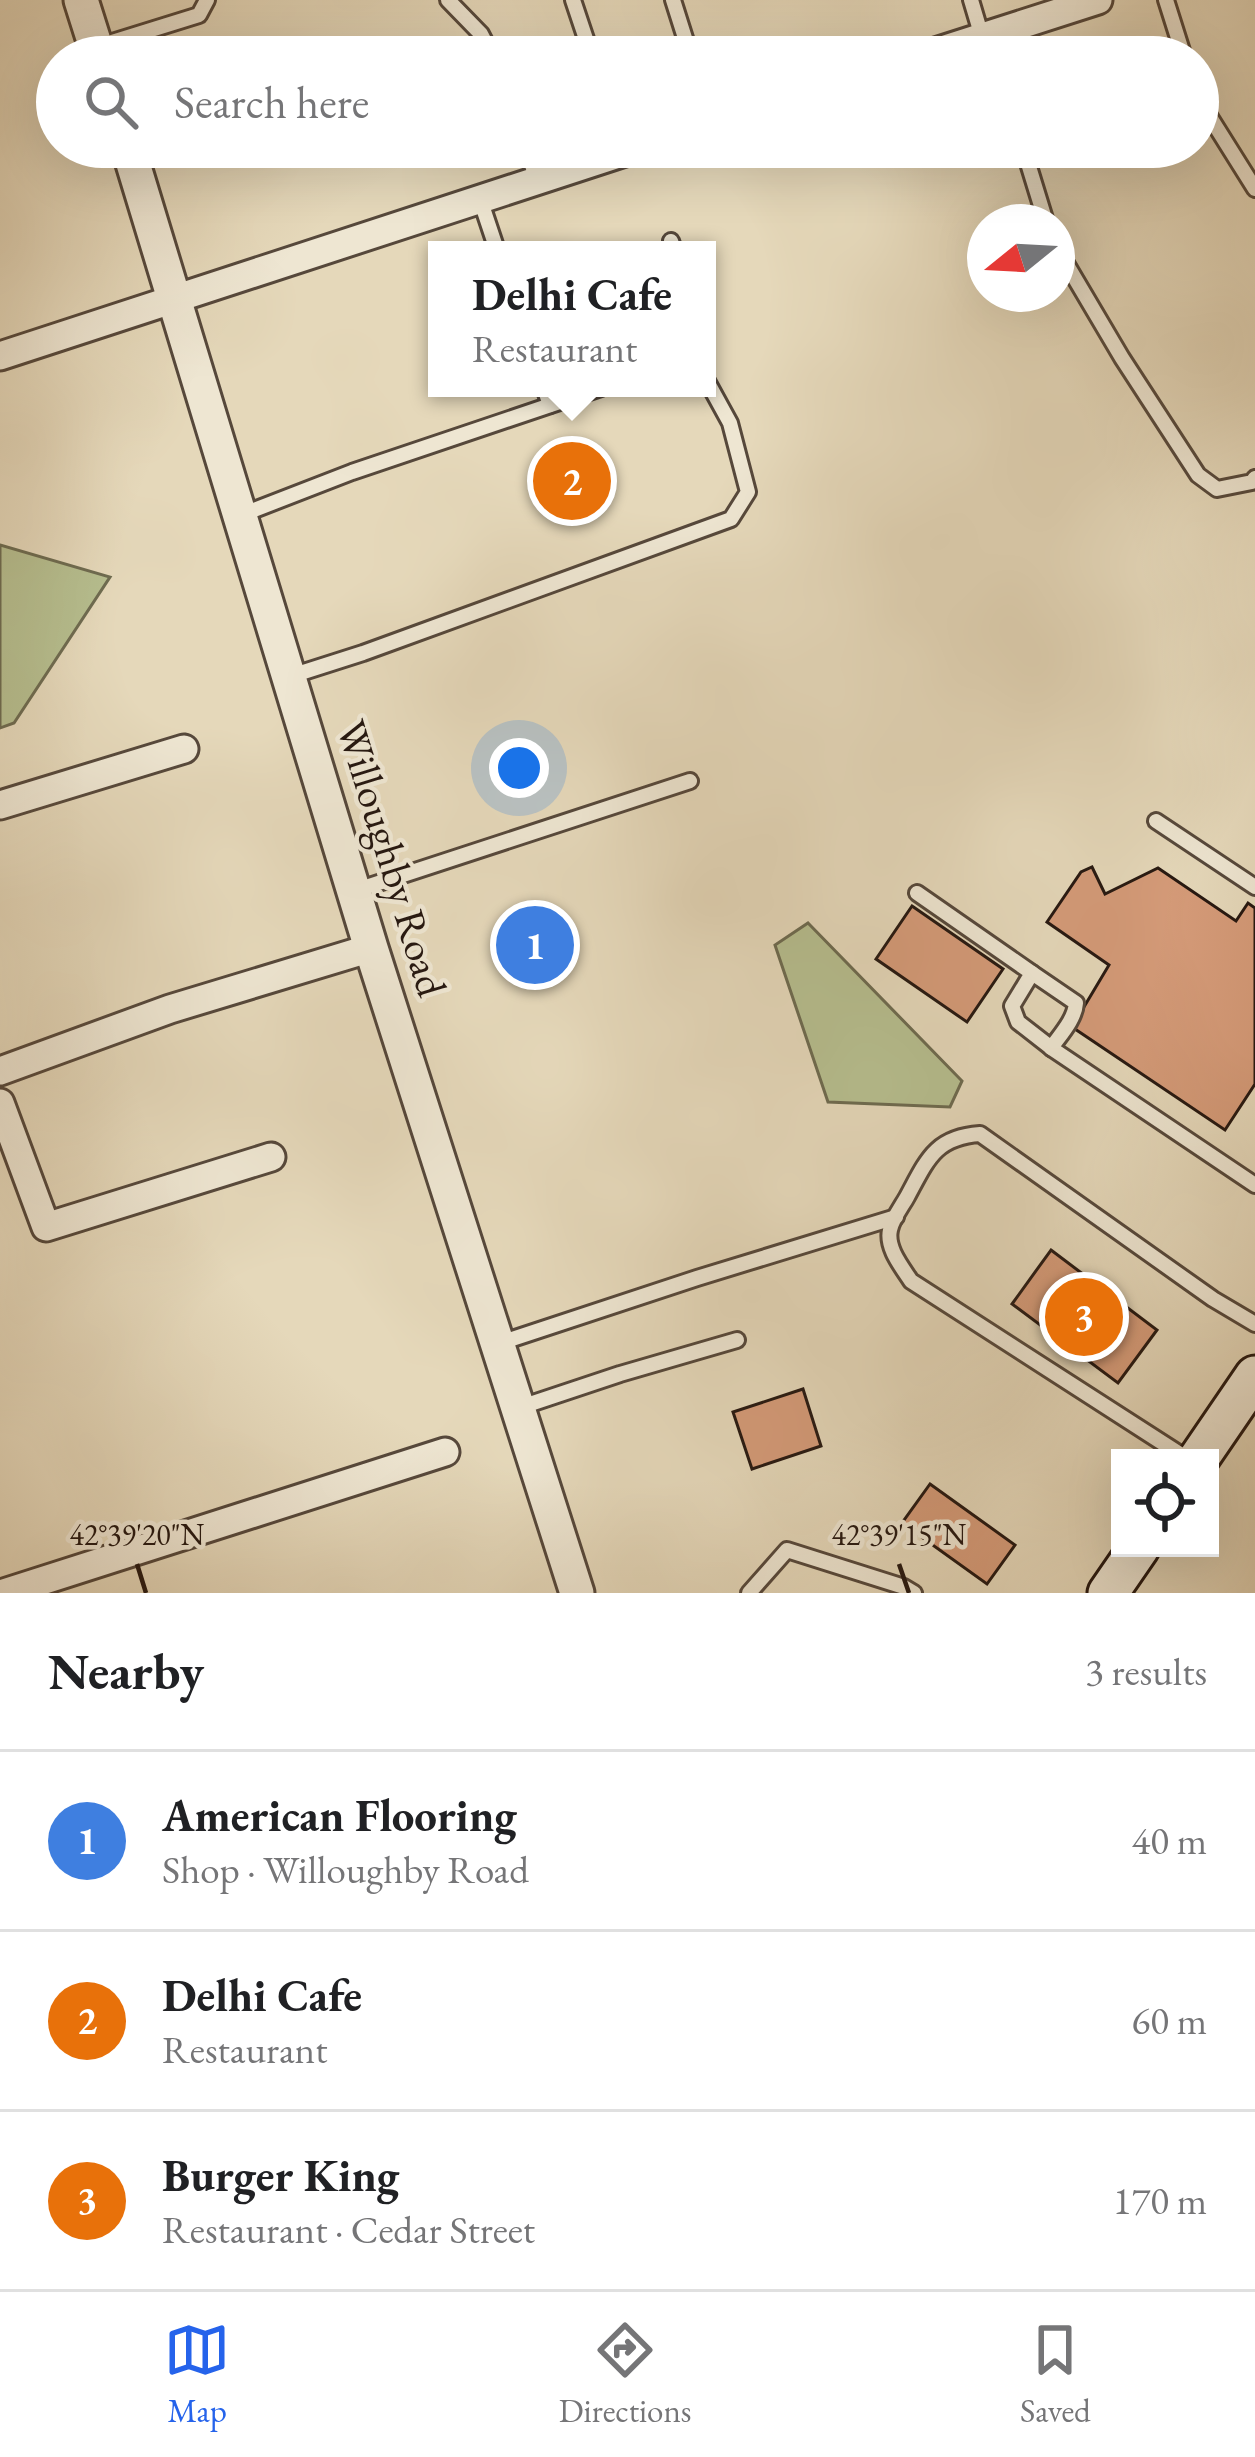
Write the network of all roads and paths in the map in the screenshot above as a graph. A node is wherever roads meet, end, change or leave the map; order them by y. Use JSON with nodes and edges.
{"nodes":[{"id":1,"x":82,"y":0,"type":"edge"},
{"id":2,"x":207,"y":0,"type":"edge"},
{"id":3,"x":448,"y":0,"type":"edge"},
{"id":4,"x":573,"y":0,"type":"edge"},
{"id":5,"x":673,"y":0,"type":"edge"},
{"id":6,"x":970,"y":0,"type":"edge"},
{"id":7,"x":1166,"y":0,"type":"edge"},
{"id":8,"x":1084,"y":2,"type":"edge"},
{"id":9,"x":93,"y":36,"type":"edge"},
{"id":10,"x":142,"y":36,"type":"edge"},
{"id":11,"x":482,"y":36,"type":"edge"},
{"id":12,"x":585,"y":36,"type":"edge"},
{"id":13,"x":685,"y":36,"type":"edge"},
{"id":14,"x":986,"y":36,"type":"edge"},
{"id":15,"x":1005,"y":36,"type":"edge"},
{"id":16,"x":1177,"y":36,"type":"edge"},
{"id":17,"x":1219,"y":132,"type":"edge"},
{"id":18,"x":135,"y":168,"type":"edge"},
{"id":19,"x":533,"y":168,"type":"edge"},
{"id":20,"x":572,"y":168,"type":"edge"},
{"id":21,"x":1029,"y":168,"type":"edge"},
{"id":22,"x":537,"y":180,"type":"junction"},
{"id":23,"x":1255,"y":189,"type":"edge"},
{"id":24,"x":479,"y":199,"type":"junction"},
{"id":25,"x":1040,"y":204,"type":"edge"},
{"id":26,"x":494,"y":241,"type":"edge"},
{"id":27,"x":1075,"y":278,"type":"edge"},
{"id":28,"x":175,"y":298,"type":"junction"},
{"id":29,"x":0,"y":356,"type":"edge"},
{"id":30,"x":547,"y":397,"type":"edge"},
{"id":31,"x":574,"y":397,"type":"edge"},
{"id":32,"x":716,"y":397,"type":"edge"},
{"id":33,"x":550,"y":405,"type":"junction"},
{"id":34,"x":1255,"y":478,"type":"edge"},
{"id":35,"x":241,"y":515,"type":"junction"},
{"id":36,"x":289,"y":676,"type":"junction"},
{"id":37,"x":184,"y":749,"type":"dead end"},
{"id":38,"x":690,"y":781,"type":"dead end"},
{"id":39,"x":0,"y":806,"type":"edge"},
{"id":40,"x":1156,"y":821,"type":"dead end"},
{"id":41,"x":1255,"y":887,"type":"edge"},
{"id":42,"x":354,"y":892,"type":"junction"},
{"id":43,"x":917,"y":893,"type":"dead end"},
{"id":44,"x":371,"y":948,"type":"junction"},
{"id":45,"x":1032,"y":973,"type":"junction"},
{"id":46,"x":1052,"y":1048,"type":"junction"},
{"id":47,"x":0,"y":1070,"type":"edge"},
{"id":48,"x":0,"y":1103,"type":"edge"},
{"id":49,"x":272,"y":1157,"type":"dead end"},
{"id":50,"x":1255,"y":1185,"type":"edge"},
{"id":51,"x":896,"y":1216,"type":"junction"},
{"id":52,"x":1255,"y":1324,"type":"edge"},
{"id":53,"x":736,"y":1340,"type":"dead end"},
{"id":54,"x":497,"y":1344,"type":"junction"},
{"id":55,"x":1255,"y":1376,"type":"edge"},
{"id":56,"x":518,"y":1408,"type":"junction"},
{"id":57,"x":1172,"y":1449,"type":"edge"},
{"id":58,"x":1205,"y":1449,"type":"edge"},
{"id":59,"x":445,"y":1452,"type":"dead end"},
{"id":60,"x":1133,"y":1557,"type":"edge"},
{"id":61,"x":1113,"y":1591,"type":"edge"},
{"id":62,"x":4,"y":1593,"type":"edge"},
{"id":63,"x":577,"y":1593,"type":"edge"},
{"id":64,"x":749,"y":1593,"type":"edge"},
{"id":65,"x":914,"y":1593,"type":"edge"}],
"edges":[{"from":1,"to":9,"type":"street"},
{"from":2,"to":10,"type":"lane"},
{"from":3,"to":11,"type":"lane"},
{"from":4,"to":12,"type":"lane"},
{"from":5,"to":13,"type":"lane"},
{"from":6,"to":14,"type":"lane"},
{"from":7,"to":16,"type":"lane"},
{"from":8,"to":15,"type":"street"},
{"from":17,"to":23,"type":"lane"},
{"from":18,"to":28,"type":"street","name":"Willoughby Road"},
{"from":19,"to":22,"type":"lane"},
{"from":20,"to":22,"type":"street"},
{"from":21,"to":25,"type":"lane"},
{"from":22,"to":24,"type":"street"},
{"from":24,"to":26,"type":"lane"},
{"from":24,"to":28,"type":"street"},
{"from":27,"to":34,"type":"lane"},
{"from":28,"to":29,"type":"street"},
{"from":28,"to":35,"type":"street","name":"Willoughby Road"},
{"from":30,"to":33,"type":"lane"},
{"from":31,"to":33,"type":"lane"},
{"from":32,"to":36,"type":"lane"},
{"from":33,"to":35,"type":"lane"},
{"from":35,"to":36,"type":"street","name":"Willoughby Road"},
{"from":36,"to":42,"type":"street","name":"Willoughby Road"},
{"from":37,"to":39,"type":"street"},
{"from":38,"to":42,"type":"lane"},
{"from":40,"to":41,"type":"lane"},
{"from":42,"to":44,"type":"street","name":"Willoughby Road"},
{"from":43,"to":45,"type":"lane"},
{"from":44,"to":47,"type":"street"},
{"from":44,"to":54,"type":"street","name":"Willoughby Road"},
{"from":45,"to":46,"type":"lane"},
{"from":45,"to":46,"type":"lane"},
{"from":46,"to":50,"type":"lane"},
{"from":48,"to":49,"type":"street"},
{"from":51,"to":52,"type":"lane"},
{"from":51,"to":54,"type":"lane"},
{"from":51,"to":57,"type":"lane"},
{"from":53,"to":56,"type":"lane"},
{"from":54,"to":56,"type":"street","name":"Willoughby Road"},
{"from":55,"to":58,"type":"main road"},
{"from":56,"to":63,"type":"street","name":"Willoughby Road"},
{"from":59,"to":62,"type":"street"},
{"from":60,"to":61,"type":"main road"},
{"from":64,"to":65,"type":"lane"}]}
